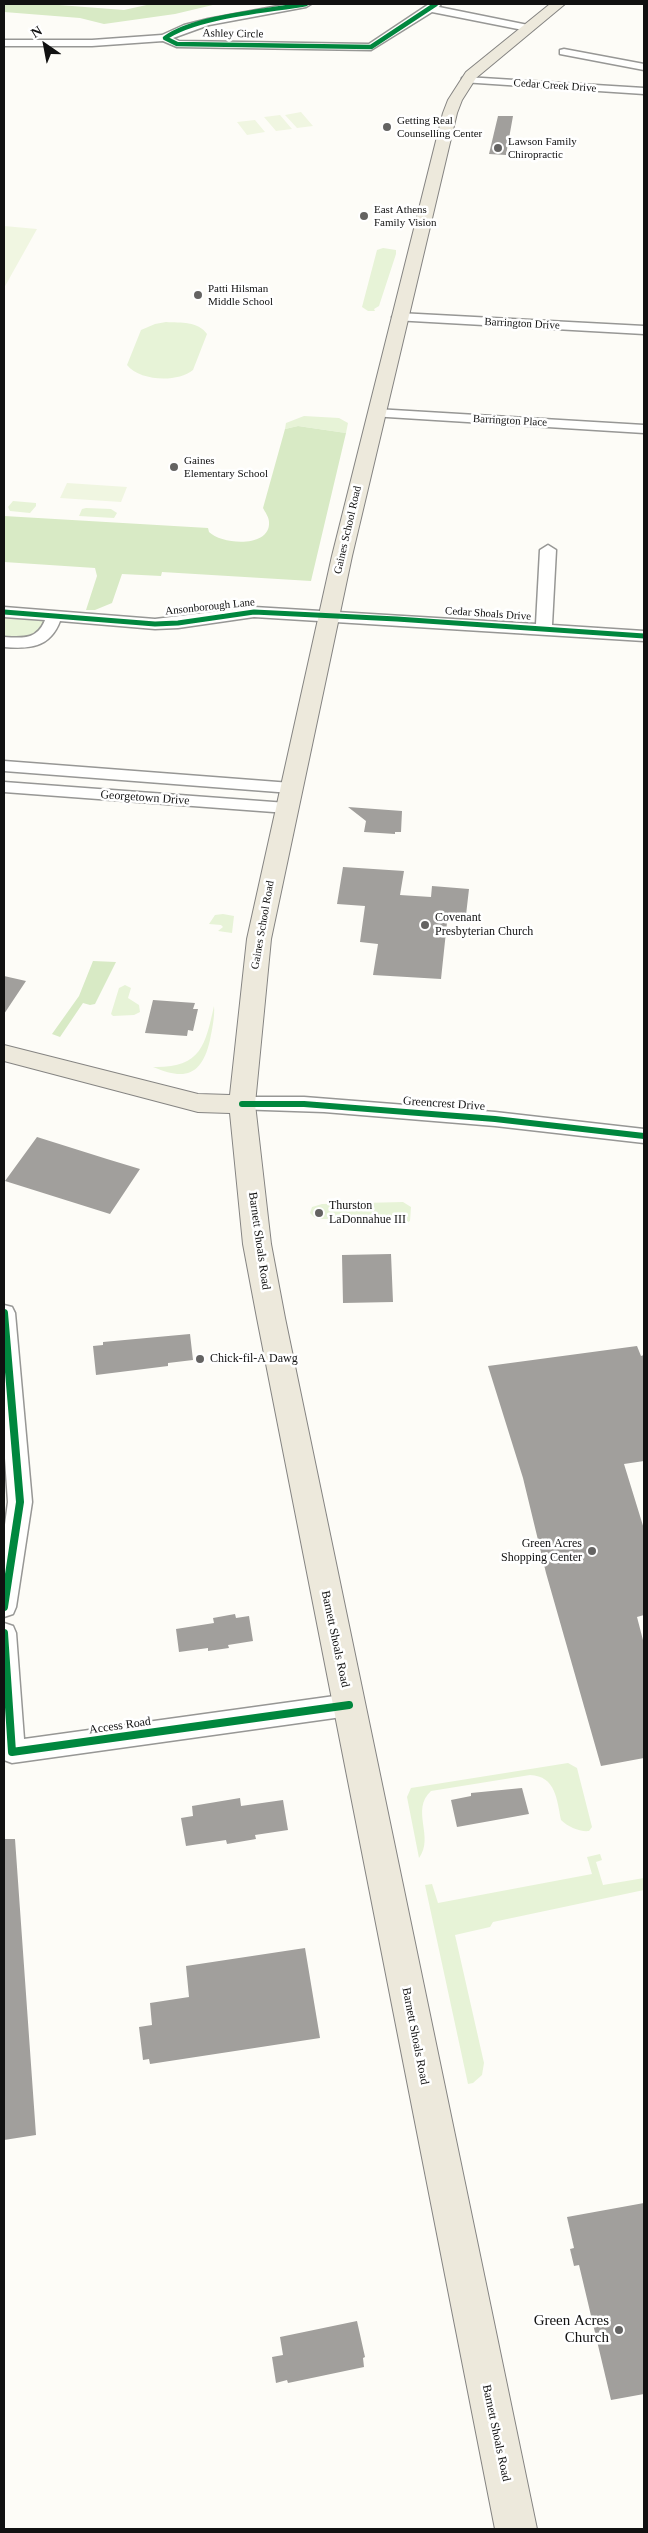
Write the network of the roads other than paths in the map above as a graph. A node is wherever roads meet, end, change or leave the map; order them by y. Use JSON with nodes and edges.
{"nodes":[{"id":1,"x":306,"y":4,"type":"edge"},
{"id":2,"x":558,"y":4,"type":"edge"},
{"id":3,"x":434,"y":5,"type":"edge"},
{"id":4,"x":530,"y":26,"type":"junction"},
{"id":5,"x":165,"y":38,"type":"junction"},
{"id":6,"x":4,"y":43,"type":"edge"},
{"id":7,"x":564,"y":52,"type":"dead end"},
{"id":8,"x":644,"y":67,"type":"edge"},
{"id":9,"x":466,"y":80,"type":"junction"},
{"id":10,"x":644,"y":91,"type":"edge"},
{"id":11,"x":399,"y":317,"type":"junction"},
{"id":12,"x":644,"y":330,"type":"edge"},
{"id":13,"x":376,"y":413,"type":"junction"},
{"id":14,"x":644,"y":429,"type":"edge"},
{"id":15,"x":548,"y":550,"type":"dead end"},
{"id":16,"x":4,"y":612,"type":"edge"},
{"id":17,"x":330,"y":615,"type":"junction"},
{"id":18,"x":54,"y":616,"type":"junction"},
{"id":19,"x":544,"y":629,"type":"junction"},
{"id":20,"x":644,"y":636,"type":"edge"},
{"id":21,"x":4,"y":642,"type":"edge"},
{"id":22,"x":4,"y":766,"type":"edge"},
{"id":23,"x":4,"y":787,"type":"edge"},
{"id":24,"x":289,"y":798,"type":"junction"},
{"id":25,"x":4,"y":1053,"type":"edge"},
{"id":26,"x":242,"y":1104,"type":"junction"},
{"id":27,"x":644,"y":1136,"type":"edge"},
{"id":28,"x":4,"y":1313,"type":"edge"},
{"id":29,"x":4,"y":1607,"type":"edge"},
{"id":30,"x":4,"y":1633,"type":"edge"},
{"id":31,"x":349,"y":1705,"type":"junction"},
{"id":32,"x":516,"y":2529,"type":"edge"}],
"edges":[{"from":1,"to":5,"type":"street","name":"Ashley Circle"},
{"from":2,"to":4,"type":"main road","name":"Gaines School Road"},
{"from":3,"to":4,"type":"street","name":"Ashley Circle"},
{"from":3,"to":5,"type":"street","name":"Ashley Circle"},
{"from":4,"to":9,"type":"main road","name":"Gaines School Road"},
{"from":5,"to":6,"type":"street","name":"Ashley Circle"},
{"from":7,"to":8,"type":"street"},
{"from":9,"to":10,"type":"street","name":"Cedar Creek Drive"},
{"from":9,"to":11,"type":"main road","name":"Gaines School Road"},
{"from":11,"to":12,"type":"street","name":"Barrington Drive"},
{"from":11,"to":13,"type":"main road","name":"Gaines School Road"},
{"from":13,"to":14,"type":"street","name":"Barrington Place"},
{"from":13,"to":17,"type":"main road","name":"Gaines School Road"},
{"from":15,"to":19,"type":"street"},
{"from":16,"to":18,"type":"street","name":"Ansonborough Lane"},
{"from":17,"to":18,"type":"street","name":"Ansonborough Lane"},
{"from":17,"to":19,"type":"street","name":"Cedar Shoals Drive"},
{"from":17,"to":24,"type":"main road","name":"Gaines School Road"},
{"from":18,"to":21,"type":"street"},
{"from":19,"to":20,"type":"street","name":"Cedar Shoals Drive"},
{"from":22,"to":24,"type":"street","name":"Georgetown Drive"},
{"from":23,"to":24,"type":"street","name":"Georgetown Drive"},
{"from":24,"to":26,"type":"main road","name":"Gaines School Road"},
{"from":25,"to":26,"type":"main road"},
{"from":26,"to":27,"type":"street","name":"Greencrest Drive"},
{"from":26,"to":31,"type":"main road","name":"Barnett Shoals Road"},
{"from":28,"to":29,"type":"street"},
{"from":30,"to":31,"type":"street","name":"Access Road"},
{"from":31,"to":32,"type":"main road","name":"Barnett Shoals Road"}]}
